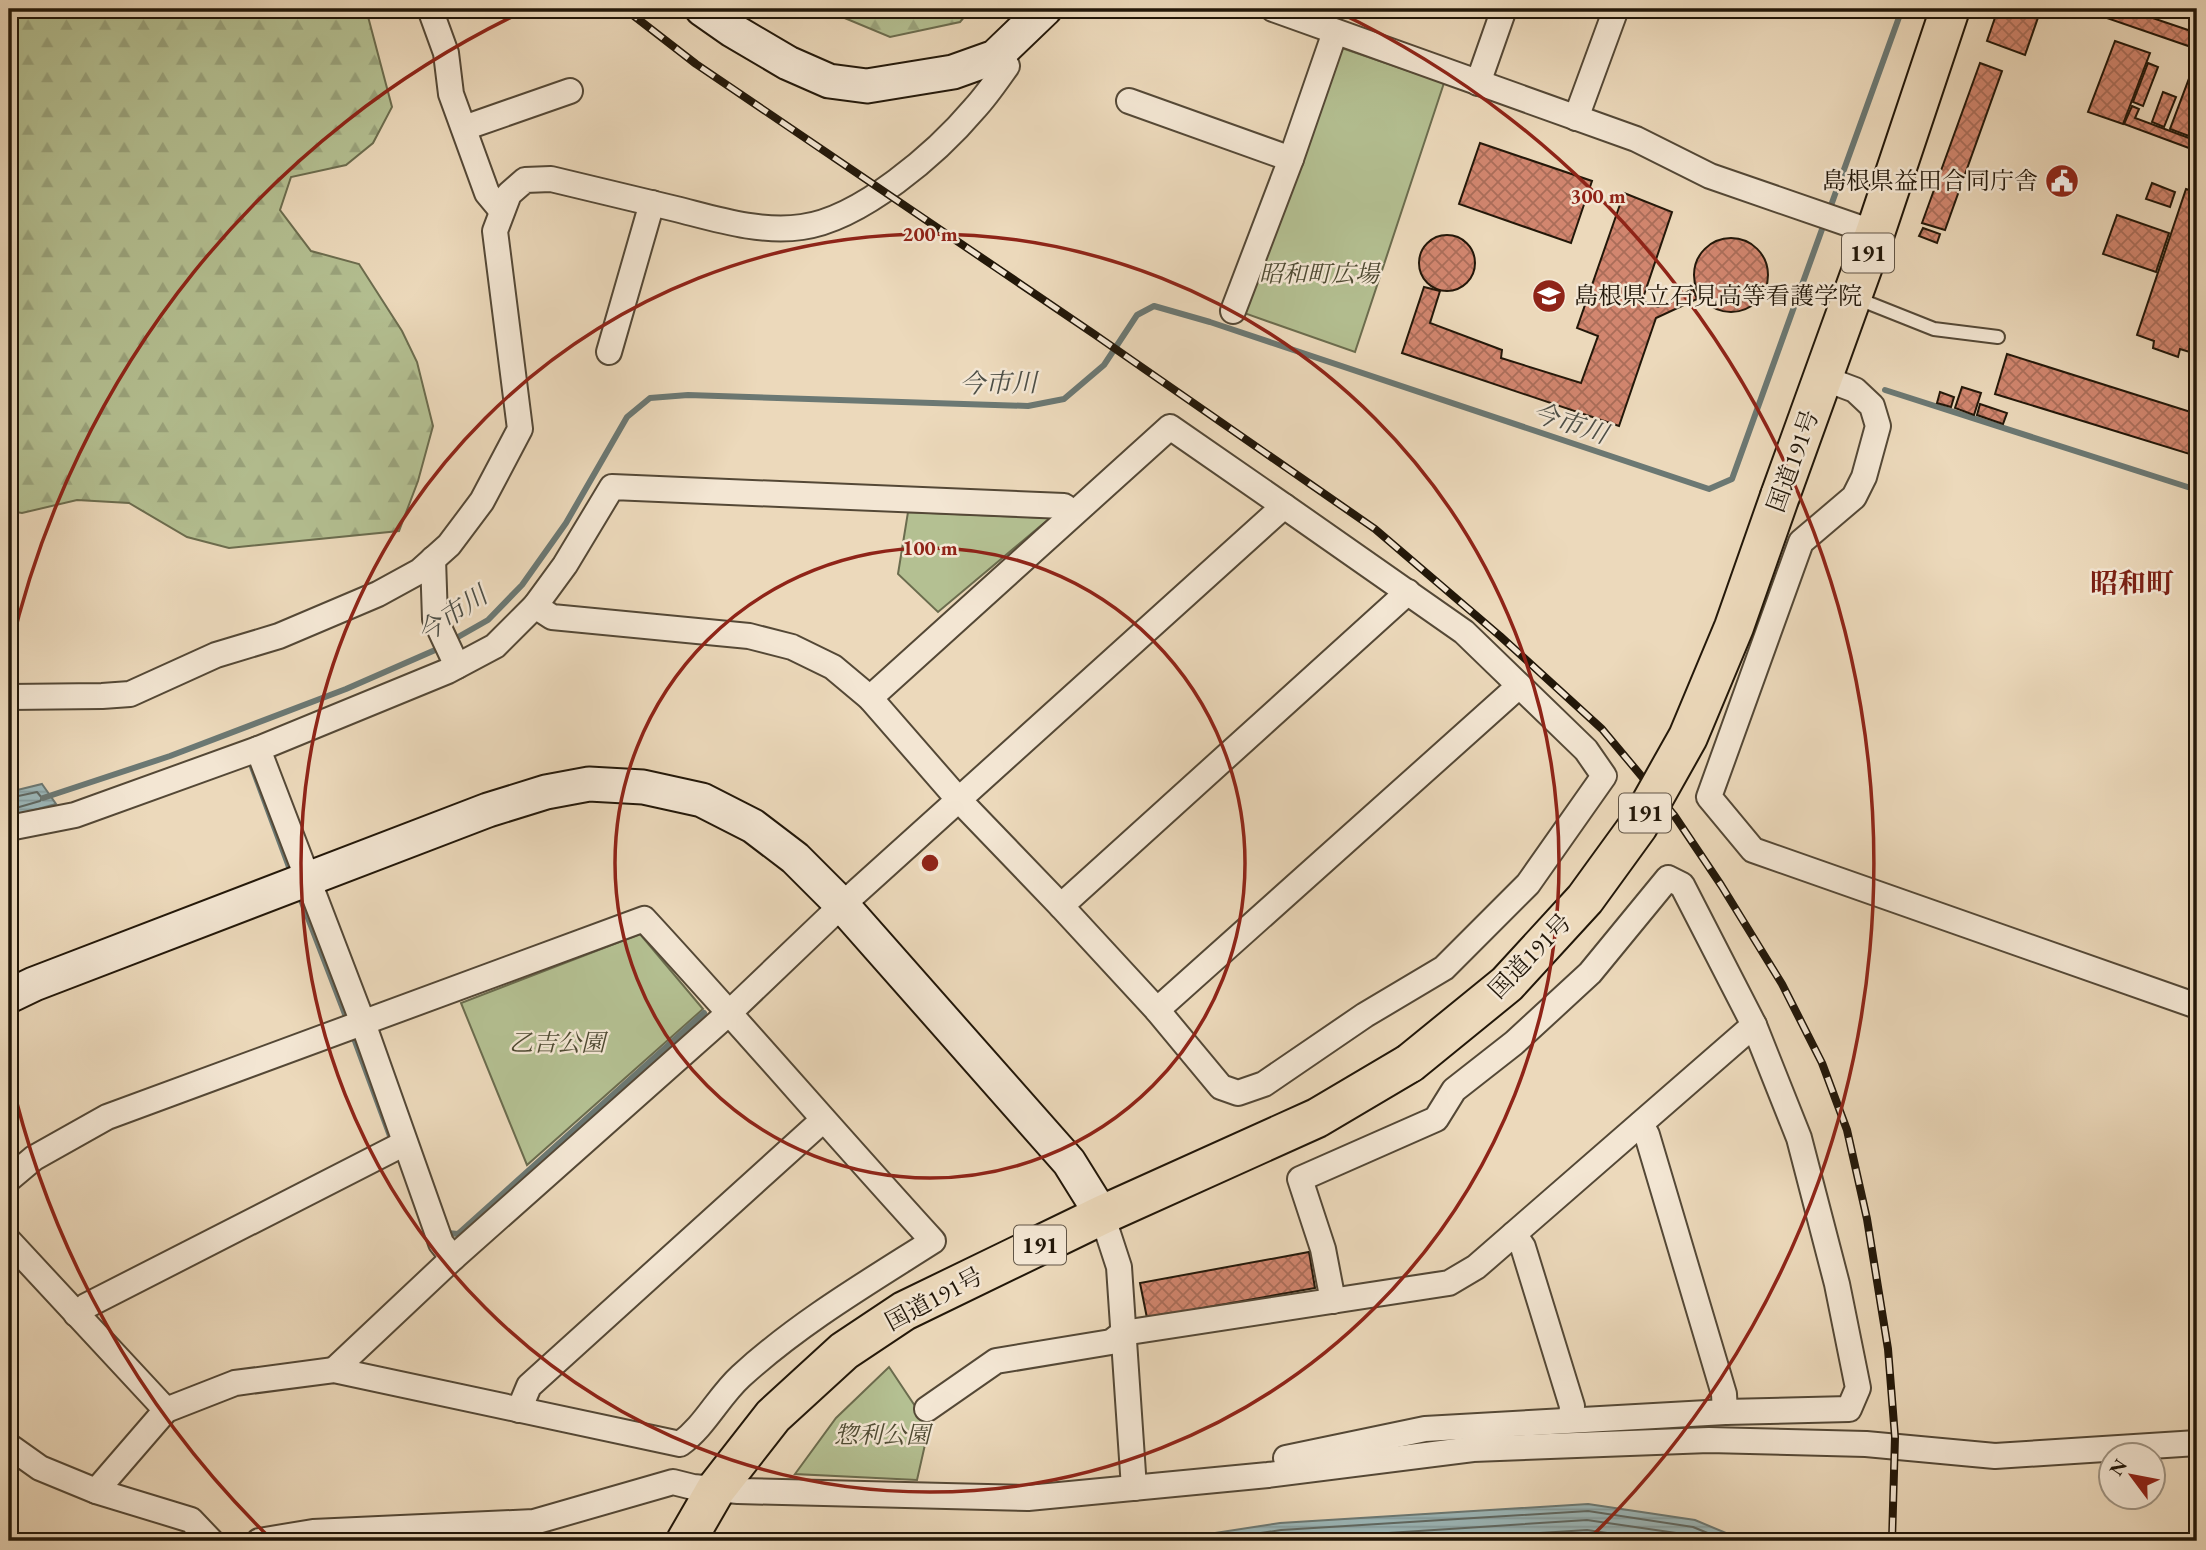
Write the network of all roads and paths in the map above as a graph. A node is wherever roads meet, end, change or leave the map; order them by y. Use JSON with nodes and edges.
{"nodes":[{"id":1,"x":430,"y":9,"type":"edge"},
{"id":2,"x":702,"y":9,"type":"edge"},
{"id":3,"x":1045,"y":9,"type":"edge"},
{"id":4,"x":1273,"y":9,"type":"edge"},
{"id":5,"x":1504,"y":9,"type":"edge"},
{"id":6,"x":1616,"y":9,"type":"edge"},
{"id":7,"x":1950,"y":9,"type":"edge"},
{"id":8,"x":1335,"y":32,"type":"junction"},
{"id":9,"x":995,"y":57,"type":"junction"},
{"id":10,"x":1478,"y":83,"type":"junction"},
{"id":11,"x":570,"y":91,"type":"dead end"},
{"id":12,"x":1129,"y":101,"type":"dead end"},
{"id":13,"x":1576,"y":118,"type":"junction"},
{"id":14,"x":464,"y":128,"type":"junction"},
{"id":15,"x":1291,"y":159,"type":"junction"},
{"id":16,"x":652,"y":203,"type":"junction"},
{"id":17,"x":502,"y":211,"type":"junction"},
{"id":18,"x":1875,"y":233,"type":"junction"},
{"id":19,"x":1852,"y":296,"type":"junction"},
{"id":20,"x":1233,"y":311,"type":"dead end"},
{"id":21,"x":1998,"y":337,"type":"dead end"},
{"id":22,"x":609,"y":352,"type":"dead end"},
{"id":23,"x":1823,"y":378,"type":"junction"},
{"id":24,"x":1284,"y":506,"type":"junction"},
{"id":25,"x":1073,"y":513,"type":"junction"},
{"id":26,"x":433,"y":559,"type":"junction"},
{"id":27,"x":1408,"y":592,"type":"junction"},
{"id":28,"x":535,"y":606,"type":"junction"},
{"id":29,"x":455,"y":663,"type":"junction"},
{"id":30,"x":1519,"y":686,"type":"junction"},
{"id":31,"x":9,"y":697,"type":"edge"},
{"id":32,"x":870,"y":698,"type":"junction"},
{"id":33,"x":258,"y":749,"type":"junction"},
{"id":34,"x":959,"y":800,"type":"junction"},
{"id":35,"x":9,"y":828,"type":"edge"},
{"id":36,"x":307,"y":879,"type":"junction"},
{"id":37,"x":842,"y":905,"type":"junction"},
{"id":38,"x":1061,"y":906,"type":"junction"},
{"id":39,"x":9,"y":996,"type":"edge"},
{"id":40,"x":2197,"y":1006,"type":"edge"},
{"id":41,"x":1157,"y":1010,"type":"junction"},
{"id":42,"x":730,"y":1012,"type":"junction"},
{"id":43,"x":363,"y":1023,"type":"junction"},
{"id":44,"x":1754,"y":1025,"type":"junction"},
{"id":45,"x":822,"y":1120,"type":"junction"},
{"id":46,"x":1641,"y":1124,"type":"junction"},
{"id":47,"x":405,"y":1143,"type":"junction"},
{"id":48,"x":9,"y":1179,"type":"edge"},
{"id":49,"x":1102,"y":1215,"type":"junction"},
{"id":50,"x":1514,"y":1234,"type":"junction"},
{"id":51,"x":9,"y":1241,"type":"edge"},
{"id":52,"x":453,"y":1258,"type":"junction"},
{"id":53,"x":1333,"y":1301,"type":"junction"},
{"id":54,"x":76,"y":1314,"type":"junction"},
{"id":55,"x":1123,"y":1334,"type":"junction"},
{"id":56,"x":334,"y":1370,"type":"junction"},
{"id":57,"x":927,"y":1409,"type":"dead end"},
{"id":58,"x":166,"y":1410,"type":"junction"},
{"id":59,"x":519,"y":1410,"type":"junction"},
{"id":60,"x":1726,"y":1412,"type":"junction"},
{"id":61,"x":1571,"y":1420,"type":"junction"},
{"id":62,"x":2197,"y":1443,"type":"edge"},
{"id":63,"x":9,"y":1448,"type":"edge"},
{"id":64,"x":1268,"y":1475,"type":"junction"},
{"id":65,"x":1134,"y":1488,"type":"junction"},
{"id":66,"x":716,"y":1489,"type":"junction"},
{"id":67,"x":96,"y":1491,"type":"junction"},
{"id":68,"x":211,"y":1541,"type":"edge"},
{"id":69,"x":259,"y":1541,"type":"edge"},
{"id":70,"x":686,"y":1541,"type":"edge"}],
"edges":[{"from":1,"to":14,"type":"street"},
{"from":2,"to":9,"type":"street"},
{"from":3,"to":9,"type":"street"},
{"from":4,"to":8,"type":"street"},
{"from":5,"to":10,"type":"street"},
{"from":6,"to":13,"type":"street"},
{"from":7,"to":18,"type":"highway","name":"国道191号","number":"191"},
{"from":8,"to":10,"type":"street"},
{"from":8,"to":15,"type":"street"},
{"from":9,"to":16,"type":"street"},
{"from":10,"to":13,"type":"street"},
{"from":11,"to":14,"type":"street"},
{"from":12,"to":15,"type":"street"},
{"from":13,"to":18,"type":"street"},
{"from":14,"to":17,"type":"street"},
{"from":15,"to":20,"type":"street"},
{"from":16,"to":17,"type":"street"},
{"from":16,"to":22,"type":"street"},
{"from":17,"to":26,"type":"street"},
{"from":18,"to":19,"type":"highway","name":"国道191号","number":"191"},
{"from":19,"to":21,"type":"lane"},
{"from":19,"to":23,"type":"highway","name":"国道191号","number":"191"},
{"from":23,"to":40,"type":"street"},
{"from":23,"to":49,"type":"highway","name":"国道191号","number":"191","bridge":true},
{"from":24,"to":25,"type":"street"},
{"from":24,"to":27,"type":"street"},
{"from":24,"to":34,"type":"street"},
{"from":25,"to":28,"type":"street"},
{"from":25,"to":32,"type":"street"},
{"from":26,"to":29,"type":"street"},
{"from":26,"to":31,"type":"street"},
{"from":27,"to":30,"type":"street"},
{"from":27,"to":38,"type":"street"},
{"from":28,"to":29,"type":"street"},
{"from":28,"to":32,"type":"street"},
{"from":29,"to":33,"type":"street"},
{"from":30,"to":41,"type":"street"},
{"from":30,"to":41,"type":"street"},
{"from":32,"to":34,"type":"street"},
{"from":33,"to":35,"type":"street"},
{"from":33,"to":36,"type":"street"},
{"from":34,"to":37,"type":"street"},
{"from":34,"to":38,"type":"street"},
{"from":36,"to":37,"type":"street"},
{"from":36,"to":39,"type":"street"},
{"from":36,"to":43,"type":"street"},
{"from":37,"to":42,"type":"street"},
{"from":37,"to":49,"type":"street"},
{"from":38,"to":41,"type":"street"},
{"from":42,"to":43,"type":"street"},
{"from":42,"to":45,"type":"street"},
{"from":42,"to":52,"type":"street"},
{"from":43,"to":47,"type":"street"},
{"from":43,"to":48,"type":"street"},
{"from":44,"to":46,"type":"street"},
{"from":44,"to":53,"type":"street"},
{"from":44,"to":60,"type":"street"},
{"from":45,"to":59,"type":"street"},
{"from":45,"to":59,"type":"street"},
{"from":46,"to":50,"type":"street"},
{"from":46,"to":60,"type":"street"},
{"from":47,"to":52,"type":"street"},
{"from":47,"to":54,"type":"street"},
{"from":49,"to":55,"type":"street"},
{"from":49,"to":66,"type":"highway","name":"国道191号","number":"191"},
{"from":50,"to":53,"type":"street"},
{"from":50,"to":61,"type":"street"},
{"from":51,"to":54,"type":"street"},
{"from":52,"to":56,"type":"street"},
{"from":53,"to":55,"type":"street"},
{"from":54,"to":58,"type":"street"},
{"from":55,"to":57,"type":"street"},
{"from":55,"to":65,"type":"street"},
{"from":56,"to":58,"type":"street"},
{"from":56,"to":59,"type":"street"},
{"from":58,"to":67,"type":"street"},
{"from":60,"to":61,"type":"street"},
{"from":61,"to":64,"type":"street"},
{"from":62,"to":64,"type":"street"},
{"from":63,"to":67,"type":"street"},
{"from":64,"to":65,"type":"street"},
{"from":65,"to":66,"type":"street"},
{"from":66,"to":69,"type":"street"},
{"from":66,"to":70,"type":"highway","name":"国道191号","number":"191"},
{"from":67,"to":68,"type":"street"}]}
